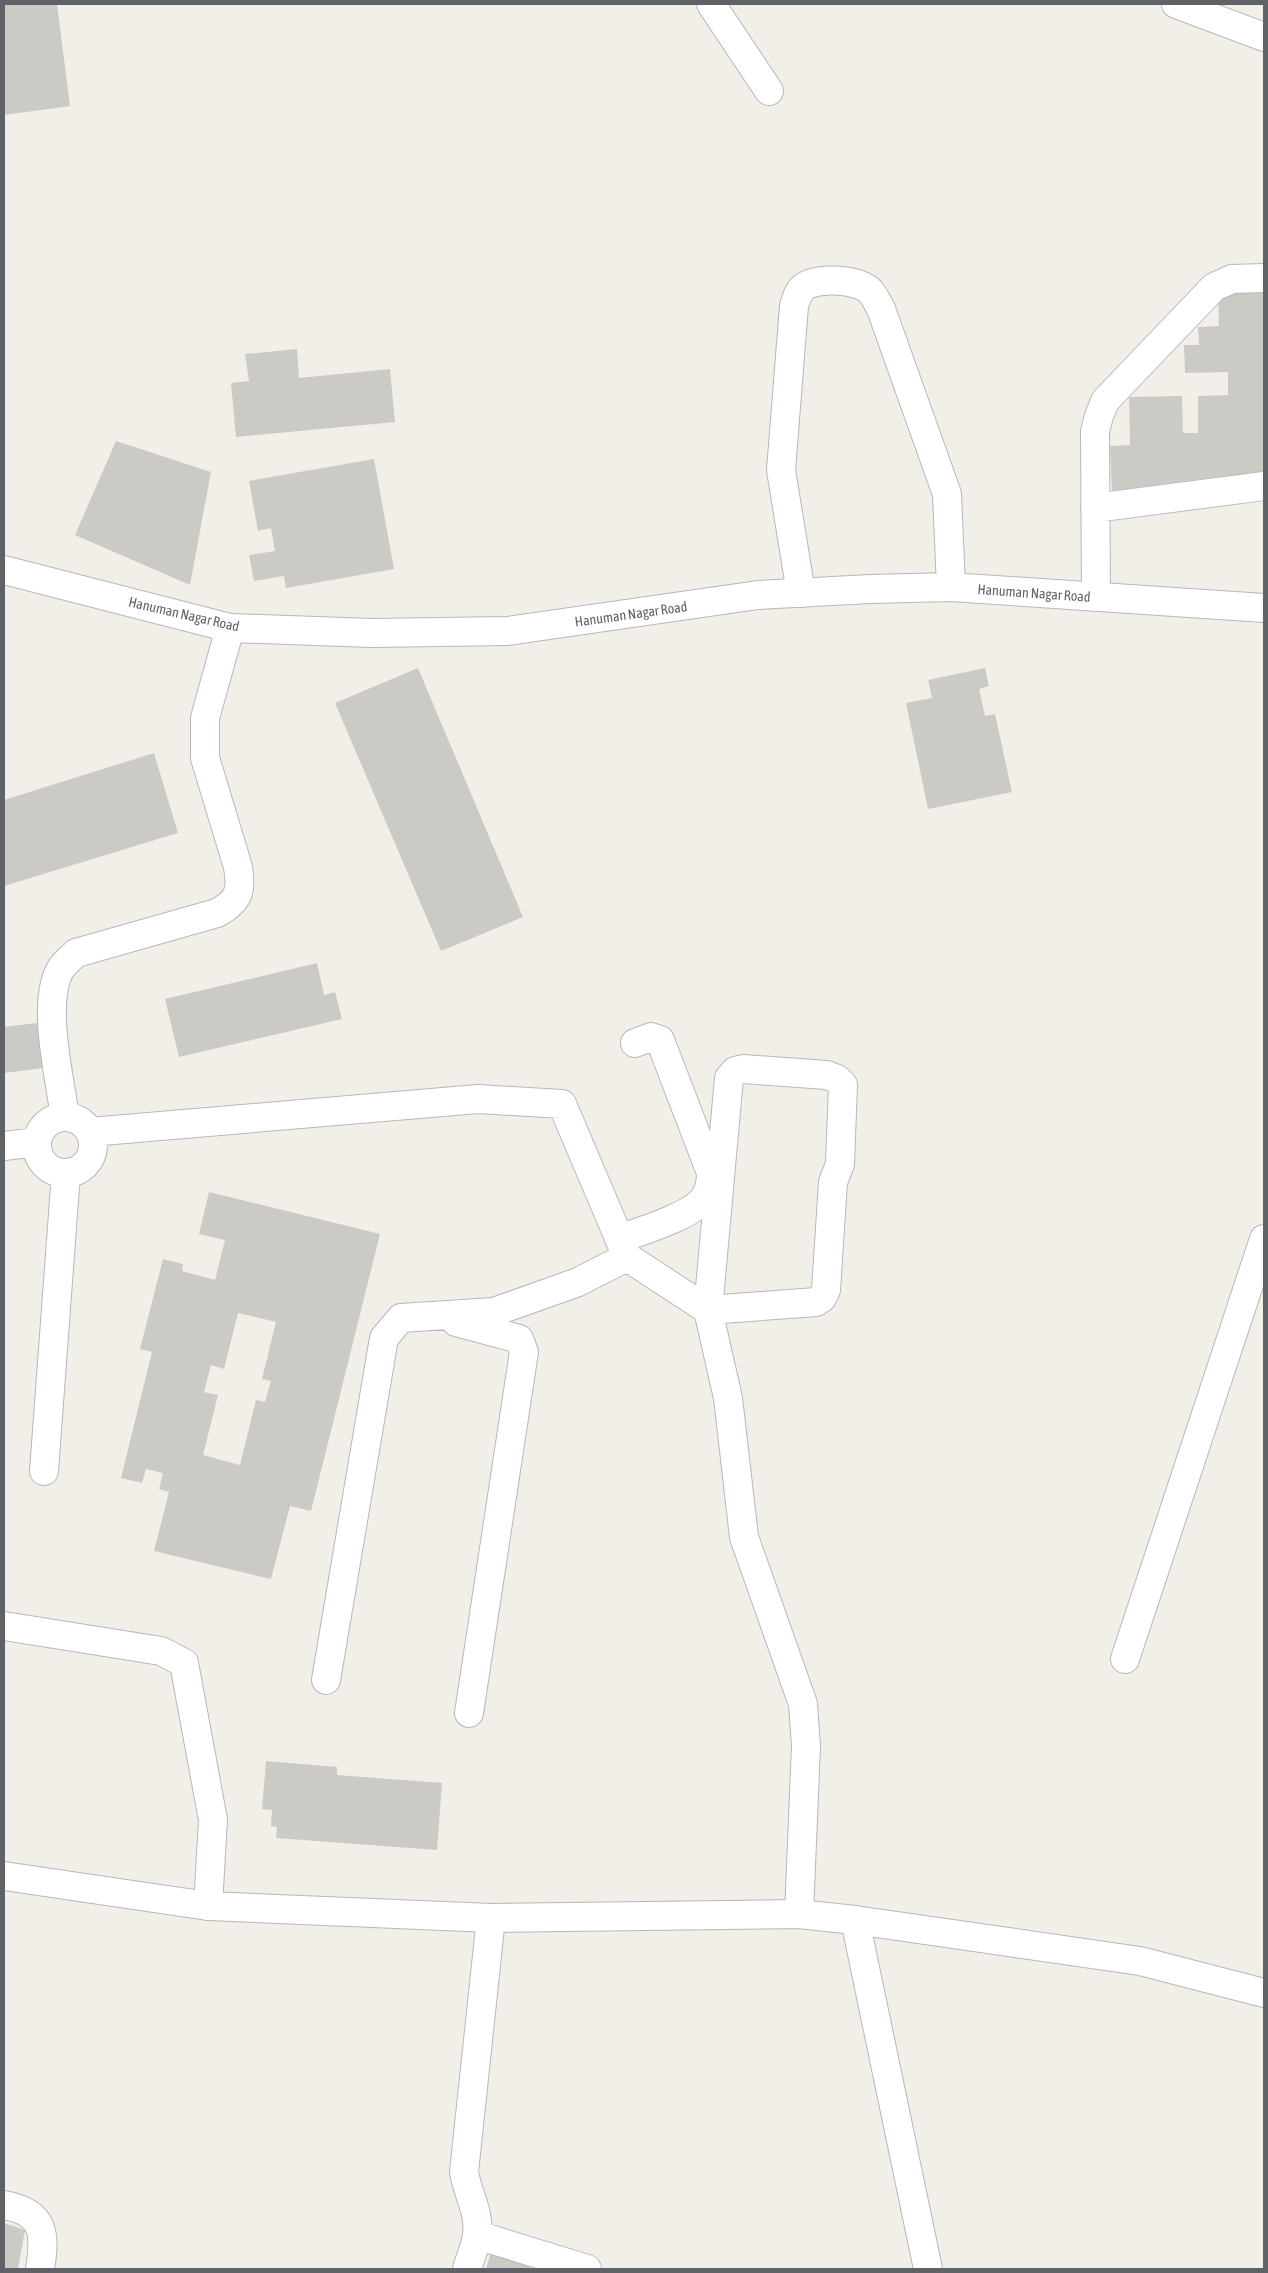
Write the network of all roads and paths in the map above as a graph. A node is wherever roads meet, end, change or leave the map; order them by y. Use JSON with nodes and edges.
{"nodes":[{"id":1,"x":711,"y":4,"type":"edge"},
{"id":2,"x":1176,"y":4,"type":"edge"},
{"id":3,"x":1264,"y":37,"type":"edge"},
{"id":4,"x":769,"y":92,"type":"dead end"},
{"id":5,"x":1264,"y":278,"type":"edge"},
{"id":6,"x":1264,"y":486,"type":"edge"},
{"id":7,"x":1095,"y":508,"type":"junction"},
{"id":8,"x":4,"y":570,"type":"edge"},
{"id":9,"x":951,"y":587,"type":"junction"},
{"id":10,"x":801,"y":593,"type":"junction"},
{"id":11,"x":1096,"y":597,"type":"junction"},
{"id":12,"x":1264,"y":608,"type":"edge"},
{"id":13,"x":230,"y":628,"type":"junction"},
{"id":14,"x":635,"y":1043,"type":"dead end"},
{"id":15,"x":65,"y":1117,"type":"junction"},
{"id":16,"x":90,"y":1132,"type":"junction"},
{"id":17,"x":37,"y":1142,"type":"junction"},
{"id":18,"x":4,"y":1146,"type":"edge"},
{"id":19,"x":66,"y":1174,"type":"junction"},
{"id":20,"x":1264,"y":1239,"type":"edge"},
{"id":21,"x":623,"y":1248,"type":"junction"},
{"id":22,"x":708,"y":1310,"type":"junction"},
{"id":23,"x":437,"y":1317,"type":"junction"},
{"id":24,"x":44,"y":1471,"type":"dead end"},
{"id":25,"x":4,"y":1626,"type":"edge"},
{"id":26,"x":1125,"y":1659,"type":"dead end"},
{"id":27,"x":326,"y":1680,"type":"dead end"},
{"id":28,"x":469,"y":1713,"type":"dead end"},
{"id":29,"x":4,"y":1876,"type":"edge"},
{"id":30,"x":208,"y":1906,"type":"junction"},
{"id":31,"x":799,"y":1914,"type":"junction"},
{"id":32,"x":491,"y":1918,"type":"junction"},
{"id":33,"x":855,"y":1920,"type":"junction"},
{"id":34,"x":1264,"y":1992,"type":"edge"},
{"id":35,"x":4,"y":2205,"type":"edge"},
{"id":36,"x":477,"y":2234,"type":"junction"},
{"id":37,"x":40,"y":2269,"type":"edge"},
{"id":38,"x":467,"y":2269,"type":"edge"},
{"id":39,"x":587,"y":2269,"type":"edge"},
{"id":40,"x":928,"y":2269,"type":"edge"}],
"edges":[{"from":1,"to":4,"type":"street"},
{"from":2,"to":3,"type":"street"},
{"from":5,"to":7,"type":"street"},
{"from":6,"to":7,"type":"street"},
{"from":7,"to":11,"type":"street"},
{"from":8,"to":13,"type":"street","name":"Hanuman Nagar Road"},
{"from":9,"to":10,"type":"street","name":"Hanuman Nagar Road"},
{"from":9,"to":10,"type":"street"},
{"from":9,"to":11,"type":"street","name":"Hanuman Nagar Road"},
{"from":10,"to":13,"type":"street","name":"Hanuman Nagar Road"},
{"from":11,"to":12,"type":"street","name":"Hanuman Nagar Road"},
{"from":13,"to":15,"type":"street"},
{"from":14,"to":21,"type":"street"},
{"from":15,"to":16,"type":"street"},
{"from":15,"to":17,"type":"street"},
{"from":16,"to":19,"type":"street"},
{"from":16,"to":21,"type":"street"},
{"from":17,"to":18,"type":"street"},
{"from":17,"to":19,"type":"street"},
{"from":19,"to":24,"type":"street"},
{"from":20,"to":26,"type":"street"},
{"from":21,"to":22,"type":"street"},
{"from":21,"to":23,"type":"street"},
{"from":22,"to":22,"type":"street"},
{"from":22,"to":31,"type":"street"},
{"from":23,"to":27,"type":"street"},
{"from":23,"to":28,"type":"street"},
{"from":25,"to":30,"type":"street"},
{"from":29,"to":30,"type":"street"},
{"from":30,"to":32,"type":"street"},
{"from":31,"to":32,"type":"street"},
{"from":31,"to":33,"type":"street"},
{"from":32,"to":36,"type":"street"},
{"from":33,"to":34,"type":"street"},
{"from":33,"to":40,"type":"street"},
{"from":35,"to":37,"type":"street"},
{"from":36,"to":38,"type":"street"},
{"from":36,"to":39,"type":"street"}]}
